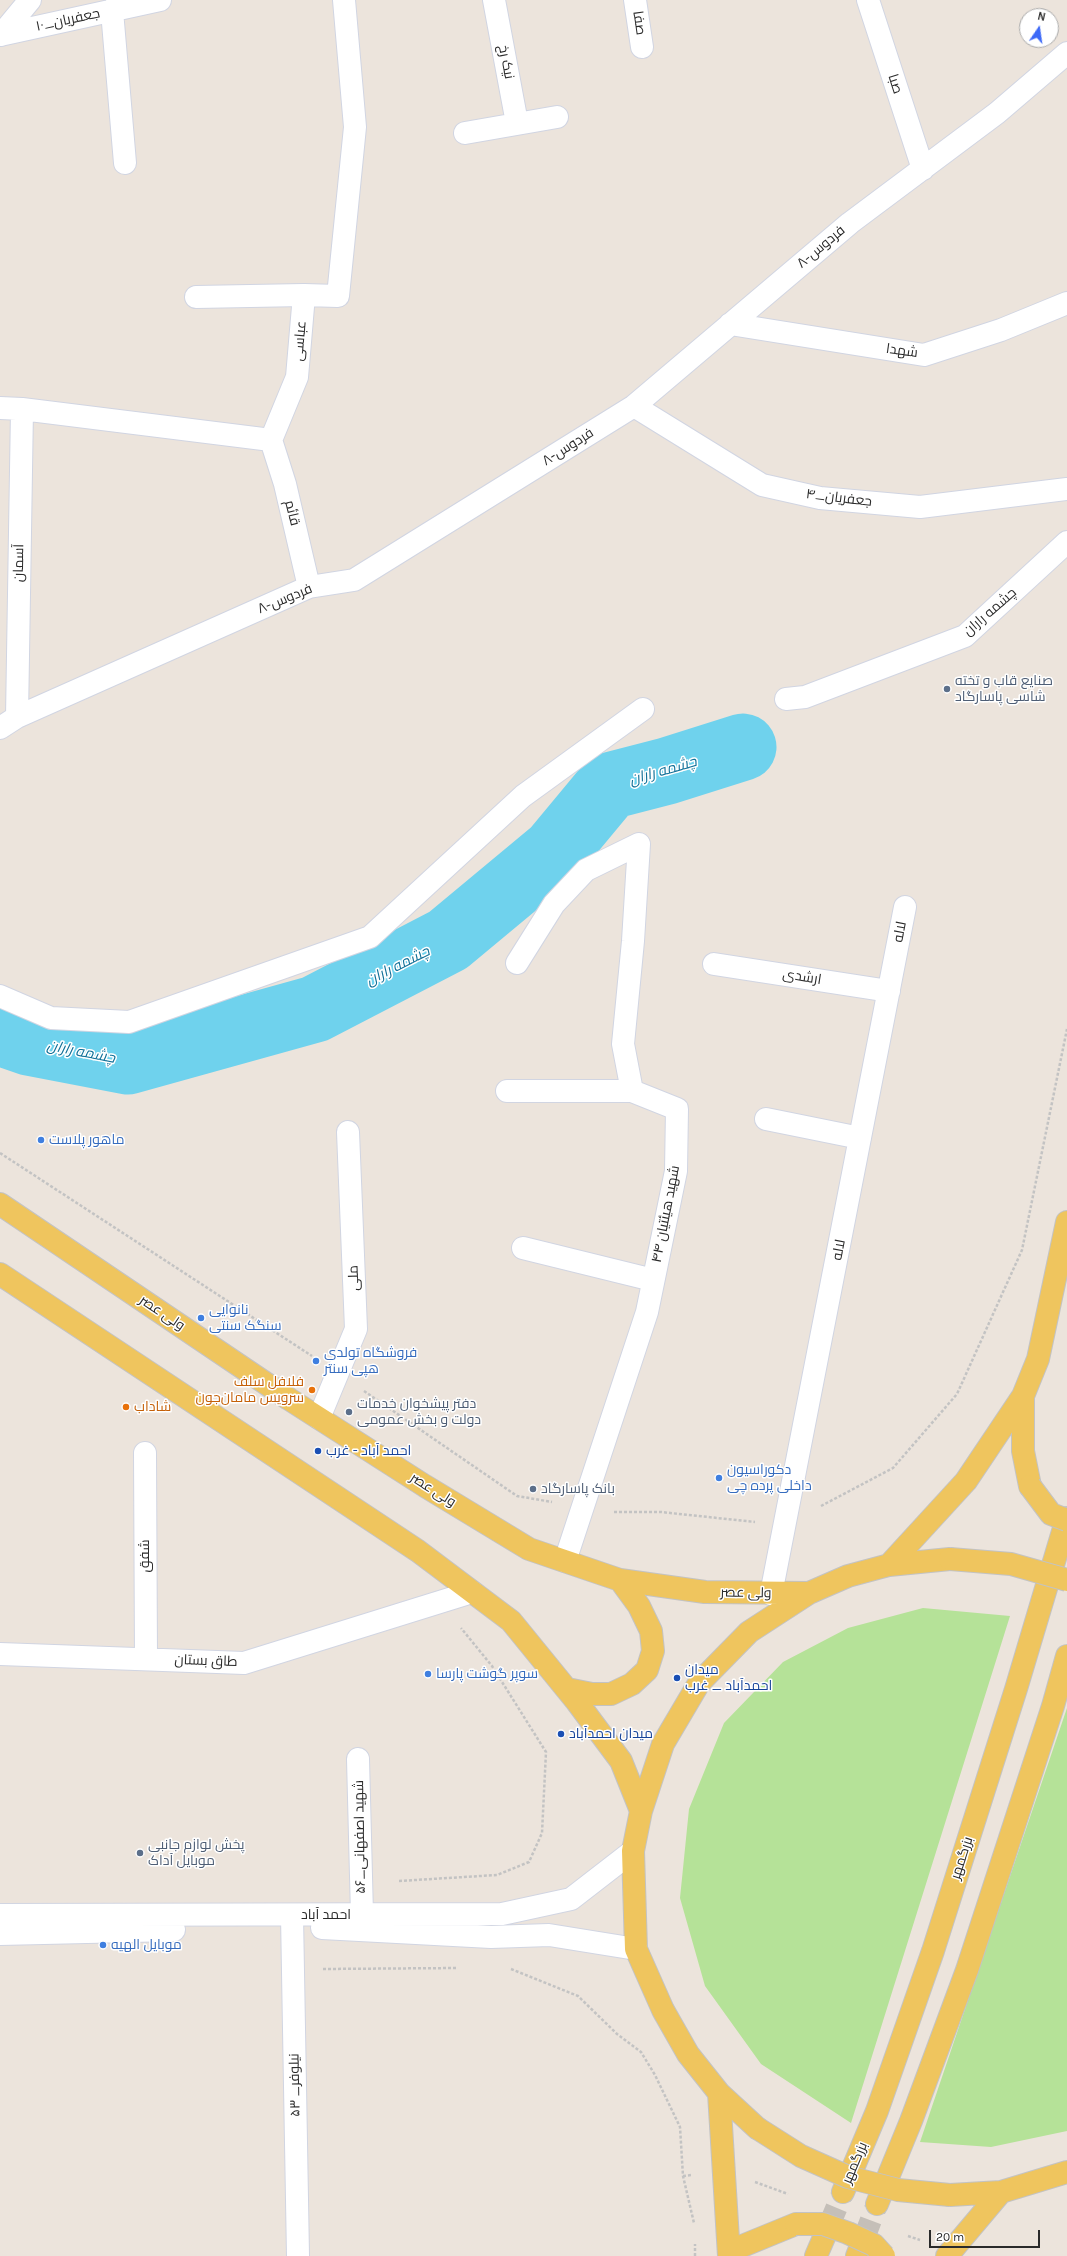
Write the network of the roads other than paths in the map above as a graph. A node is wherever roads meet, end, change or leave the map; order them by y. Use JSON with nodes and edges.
{"nodes":[{"id":1,"x":30,"y":0,"type":"edge"},
{"id":2,"x":160,"y":0,"type":"edge"},
{"id":3,"x":344,"y":0,"type":"edge"},
{"id":4,"x":494,"y":0,"type":"edge"},
{"id":5,"x":635,"y":0,"type":"edge"},
{"id":6,"x":868,"y":0,"type":"edge"},
{"id":7,"x":116,"y":5,"type":"edge"},
{"id":8,"x":1,"y":35,"type":"edge"},
{"id":9,"x":642,"y":47,"type":"dead end"},
{"id":10,"x":1067,"y":53,"type":"edge"},
{"id":11,"x":557,"y":117,"type":"dead end"},
{"id":12,"x":517,"y":123,"type":"junction"},
{"id":13,"x":465,"y":133,"type":"dead end"},
{"id":14,"x":125,"y":163,"type":"dead end"},
{"id":15,"x":923,"y":168,"type":"junction"},
{"id":16,"x":304,"y":295,"type":"junction"},
{"id":17,"x":196,"y":297,"type":"dead end"},
{"id":18,"x":1067,"y":303,"type":"edge"},
{"id":19,"x":730,"y":324,"type":"junction"},
{"id":20,"x":634,"y":406,"type":"junction"},
{"id":21,"x":0,"y":408,"type":"edge"},
{"id":22,"x":22,"y":409,"type":"junction"},
{"id":23,"x":270,"y":440,"type":"junction"},
{"id":24,"x":1067,"y":489,"type":"edge"},
{"id":25,"x":1067,"y":542,"type":"edge"},
{"id":26,"x":310,"y":587,"type":"junction"},
{"id":27,"x":786,"y":699,"type":"dead end"},
{"id":28,"x":643,"y":709,"type":"dead end"},
{"id":29,"x":8,"y":723,"type":"edge"},
{"id":30,"x":905,"y":907,"type":"dead end"},
{"id":31,"x":517,"y":963,"type":"dead end"},
{"id":32,"x":714,"y":964,"type":"dead end"},
{"id":33,"x":889,"y":991,"type":"junction"},
{"id":34,"x":0,"y":996,"type":"edge"},
{"id":35,"x":507,"y":1091,"type":"dead end"},
{"id":36,"x":632,"y":1091,"type":"junction"},
{"id":37,"x":766,"y":1119,"type":"dead end"},
{"id":38,"x":348,"y":1132,"type":"dead end"},
{"id":39,"x":860,"y":1138,"type":"junction"},
{"id":40,"x":0,"y":1204,"type":"edge"},
{"id":41,"x":1067,"y":1222,"type":"edge"},
{"id":42,"x":523,"y":1248,"type":"dead end"},
{"id":43,"x":0,"y":1274,"type":"edge"},
{"id":44,"x":653,"y":1280,"type":"junction"},
{"id":45,"x":1023,"y":1396,"type":"junction"},
{"id":46,"x":319,"y":1418,"type":"junction"},
{"id":47,"x":145,"y":1453,"type":"dead end"},
{"id":48,"x":1067,"y":1519,"type":"edge"},
{"id":49,"x":565,"y":1561,"type":"junction"},
{"id":50,"x":889,"y":1565,"type":"junction"},
{"id":51,"x":620,"y":1580,"type":"junction"},
{"id":52,"x":1067,"y":1580,"type":"edge"},
{"id":53,"x":472,"y":1592,"type":"junction"},
{"id":54,"x":809,"y":1593,"type":"junction"},
{"id":55,"x":771,"y":1594,"type":"junction"},
{"id":56,"x":0,"y":1654,"type":"edge"},
{"id":57,"x":1067,"y":1656,"type":"edge"},
{"id":58,"x":146,"y":1659,"type":"junction"},
{"id":59,"x":567,"y":1689,"type":"junction"},
{"id":60,"x":358,"y":1759,"type":"dead end"},
{"id":61,"x":640,"y":1811,"type":"junction"},
{"id":62,"x":633,"y":1851,"type":"junction"},
{"id":63,"x":362,"y":1914,"type":"junction"},
{"id":64,"x":0,"y":1915,"type":"edge"},
{"id":65,"x":292,"y":1921,"type":"junction"},
{"id":66,"x":0,"y":1934,"type":"edge"},
{"id":67,"x":636,"y":1949,"type":"junction"},
{"id":68,"x":719,"y":2093,"type":"junction"},
{"id":69,"x":1067,"y":2172,"type":"edge"},
{"id":70,"x":843,"y":2192,"type":"tunnel mouth"},
{"id":71,"x":1001,"y":2192,"type":"junction"},
{"id":72,"x":877,"y":2204,"type":"tunnel mouth"},
{"id":73,"x":828,"y":2228,"type":"tunnel mouth"},
{"id":74,"x":729,"y":2254,"type":"edge"},
{"id":75,"x":298,"y":2256,"type":"edge"},
{"id":76,"x":816,"y":2256,"type":"edge"},
{"id":77,"x":884,"y":2256,"type":"edge"},
{"id":78,"x":947,"y":2256,"type":"edge"}],
"edges":[{"from":1,"to":8,"type":"street"},
{"from":2,"to":7,"type":"street","name":"۱۰_جعفریان"},
{"from":3,"to":16,"type":"street"},
{"from":4,"to":12,"type":"street","name":"نیک رخ"},
{"from":5,"to":9,"type":"street","name":"صفا"},
{"from":6,"to":15,"type":"street","name":"صبا"},
{"from":7,"to":8,"type":"street","name":"۱۰_جعفریان"},
{"from":7,"to":14,"type":"street"},
{"from":10,"to":15,"type":"street","name":"۸-فردوس"},
{"from":11,"to":12,"type":"street"},
{"from":12,"to":13,"type":"street"},
{"from":15,"to":19,"type":"street","name":"۸-فردوس"},
{"from":16,"to":17,"type":"street"},
{"from":16,"to":23,"type":"street","name":"عباسی"},
{"from":18,"to":19,"type":"street","name":"شهدا"},
{"from":19,"to":20,"type":"street","name":"۸-فردوس"},
{"from":20,"to":24,"type":"street","name":"۴_جعفریان"},
{"from":20,"to":26,"type":"street","name":"۸-فردوس"},
{"from":21,"to":22,"type":"street"},
{"from":22,"to":23,"type":"street"},
{"from":22,"to":29,"type":"street","name":"آسمان"},
{"from":23,"to":26,"type":"street","name":"قائم"},
{"from":25,"to":27,"type":"street","name":"چشمه راران"},
{"from":26,"to":29,"type":"street","name":"۸-فردوس"},
{"from":28,"to":34,"type":"street"},
{"from":30,"to":33,"type":"street","name":"لاله"},
{"from":31,"to":36,"type":"street"},
{"from":32,"to":33,"type":"street","name":"ارشدی"},
{"from":33,"to":39,"type":"street","name":"لاله"},
{"from":35,"to":36,"type":"street"},
{"from":36,"to":44,"type":"street","name":"شهید هیئتیان ۴۴"},
{"from":37,"to":39,"type":"street"},
{"from":38,"to":46,"type":"street","name":"ملی"},
{"from":39,"to":55,"type":"street","name":"لاله"},
{"from":40,"to":46,"type":"main road","name":"ولی عصر"},
{"from":41,"to":45,"type":"main road"},
{"from":42,"to":44,"type":"street"},
{"from":43,"to":53,"type":"main road"},
{"from":44,"to":49,"type":"street","name":"شهید هیئتیان ۴۴"},
{"from":45,"to":48,"type":"main road","bridge":true},
{"from":45,"to":50,"type":"main road"},
{"from":46,"to":49,"type":"main road","name":"ولی عصر"},
{"from":47,"to":58,"type":"street","name":"شفق"},
{"from":48,"to":70,"type":"main road","name":"بزرگمهر"},
{"from":49,"to":51,"type":"main road","name":"ولی عصر"},
{"from":50,"to":52,"type":"main road","bridge":true},
{"from":50,"to":54,"type":"main road"},
{"from":51,"to":55,"type":"main road","name":"ولی عصر"},
{"from":51,"to":59,"type":"main road"},
{"from":53,"to":58,"type":"street","name":"طاق بستان"},
{"from":53,"to":59,"type":"main road"},
{"from":54,"to":55,"type":"main road","name":"ولی عصر"},
{"from":54,"to":61,"type":"main road"},
{"from":56,"to":58,"type":"street","name":"طاق بستان"},
{"from":57,"to":72,"type":"main road"},
{"from":59,"to":61,"type":"main road"},
{"from":60,"to":63,"type":"street","name":"۵۶_شهید اصفهانی"},
{"from":61,"to":62,"type":"main road"},
{"from":62,"to":63,"type":"street","name":"احمد آباد"},
{"from":62,"to":67,"type":"main road"},
{"from":63,"to":65,"type":"street","name":"احمد آباد"},
{"from":64,"to":65,"type":"street","name":"احمد آباد"},
{"from":65,"to":66,"type":"street","name":"احمد آباد"},
{"from":65,"to":67,"type":"street","name":"احمد آباد"},
{"from":65,"to":75,"type":"street","name":"۵۳ _نیلوفر"},
{"from":67,"to":68,"type":"main road"},
{"from":68,"to":71,"type":"main road","bridge":true},
{"from":68,"to":74,"type":"main road"},
{"from":69,"to":71,"type":"main road"},
{"from":71,"to":78,"type":"main road"},
{"from":73,"to":76,"type":"main road"},
{"from":74,"to":77,"type":"main road","bridge":true}]}
